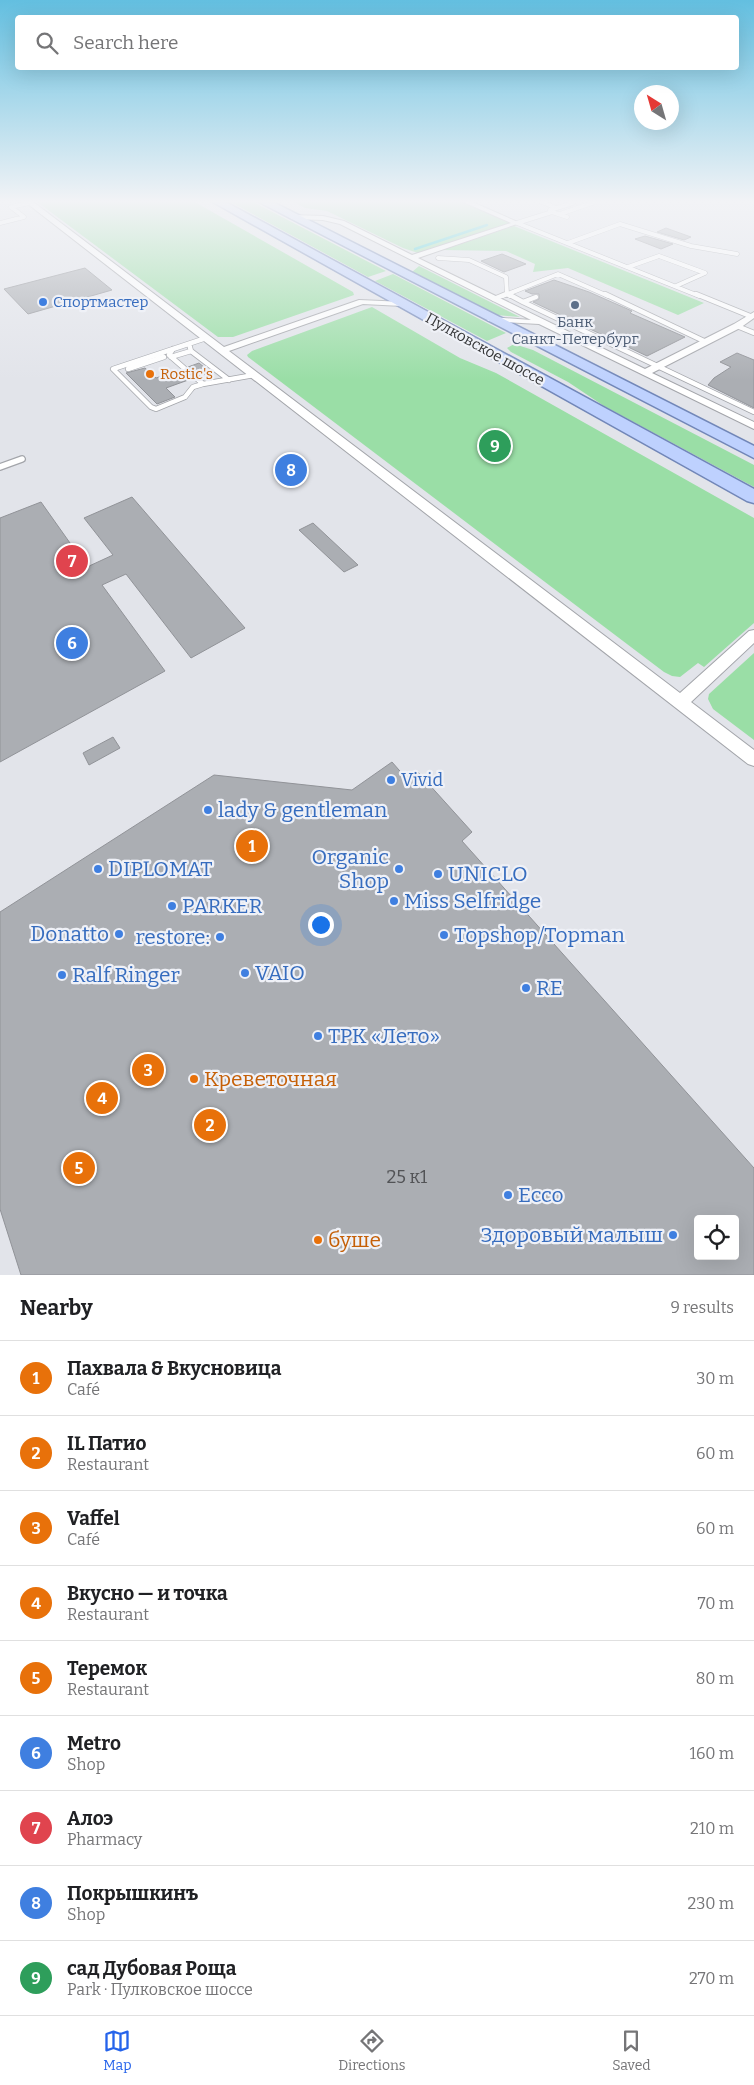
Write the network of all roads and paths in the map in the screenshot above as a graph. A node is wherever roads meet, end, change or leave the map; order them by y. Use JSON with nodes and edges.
{"nodes":[{"id":1,"x":105,"y":260,"type":"edge"},
{"id":2,"x":323,"y":260,"type":"edge"},
{"id":3,"x":377,"y":260,"type":"edge"},
{"id":4,"x":419,"y":260,"type":"edge"},
{"id":5,"x":470,"y":260,"type":"edge"},
{"id":6,"x":612,"y":260,"type":"edge"},
{"id":7,"x":647,"y":260,"type":"edge"},
{"id":8,"x":671,"y":260,"type":"edge"},
{"id":9,"x":628,"y":267,"type":"junction"},
{"id":10,"x":366,"y":284,"type":"junction"},
{"id":11,"x":676,"y":286,"type":"junction"},
{"id":12,"x":507,"y":294,"type":"junction"},
{"id":13,"x":536,"y":297,"type":"dead end"},
{"id":14,"x":494,"y":299,"type":"junction"},
{"id":15,"x":362,"y":302,"type":"junction"},
{"id":16,"x":523,"y":302,"type":"junction"},
{"id":17,"x":402,"y":304,"type":"junction"},
{"id":18,"x":752,"y":315,"type":"edge"},
{"id":19,"x":491,"y":319,"type":"junction"},
{"id":20,"x":544,"y":324,"type":"junction"},
{"id":21,"x":737,"y":326,"type":"junction"},
{"id":22,"x":754,"y":333,"type":"edge"},
{"id":23,"x":206,"y":338,"type":"junction"},
{"id":24,"x":706,"y":342,"type":"junction"},
{"id":25,"x":189,"y":344,"type":"junction"},
{"id":26,"x":173,"y":349,"type":"junction"},
{"id":27,"x":191,"y":351,"type":"junction"},
{"id":28,"x":222,"y":351,"type":"junction"},
{"id":29,"x":554,"y":351,"type":"junction"},
{"id":30,"x":170,"y":356,"type":"junction"},
{"id":31,"x":658,"y":366,"type":"junction"},
{"id":32,"x":184,"y":368,"type":"dead end"},
{"id":33,"x":128,"y":369,"type":"dead end"},
{"id":34,"x":524,"y":371,"type":"junction"},
{"id":35,"x":644,"y":373,"type":"junction"},
{"id":36,"x":254,"y":375,"type":"junction"},
{"id":37,"x":195,"y":377,"type":"dead end"},
{"id":38,"x":229,"y":380,"type":"junction"},
{"id":39,"x":203,"y":384,"type":"junction"},
{"id":40,"x":754,"y":412,"type":"edge"},
{"id":41,"x":754,"y":426,"type":"edge"},
{"id":42,"x":754,"y":454,"type":"edge"},
{"id":43,"x":22,"y":459,"type":"dead end"},
{"id":44,"x":0,"y":467,"type":"edge"},
{"id":45,"x":754,"y":497,"type":"edge"},
{"id":46,"x":754,"y":635,"type":"edge"},
{"id":47,"x":680,"y":702,"type":"junction"},
{"id":48,"x":754,"y":759,"type":"edge"}],
"edges":[{"from":1,"to":23,"type":"street"},
{"from":2,"to":10,"type":"main road","name":"Пулковское шоссе"},
{"from":3,"to":19,"type":"main road","name":"Пулковское шоссе"},
{"from":4,"to":14,"type":"street"},
{"from":5,"to":12,"type":"lane"},
{"from":6,"to":9,"type":"lane"},
{"from":7,"to":9,"type":"lane"},
{"from":8,"to":11,"type":"lane"},
{"from":9,"to":11,"type":"lane"},
{"from":10,"to":15,"type":"street"},
{"from":10,"to":17,"type":"main road","name":"Пулковское шоссе"},
{"from":11,"to":18,"type":"lane"},
{"from":12,"to":14,"type":"lane"},
{"from":12,"to":16,"type":"lane"},
{"from":12,"to":24,"type":"lane"},
{"from":13,"to":16,"type":"lane"},
{"from":14,"to":20,"type":"street"},
{"from":15,"to":17,"type":"street"},
{"from":15,"to":28,"type":"street"},
{"from":16,"to":31,"type":"lane"},
{"from":17,"to":34,"type":"main road","name":"Пулковское шоссе"},
{"from":18,"to":21,"type":"street"},
{"from":19,"to":20,"type":"street"},
{"from":19,"to":29,"type":"main road","name":"Пулковское шоссе"},
{"from":20,"to":35,"type":"street"},
{"from":21,"to":22,"type":"lane"},
{"from":21,"to":24,"type":"street"},
{"from":23,"to":25,"type":"lane"},
{"from":23,"to":28,"type":"street"},
{"from":24,"to":31,"type":"street"},
{"from":25,"to":26,"type":"lane"},
{"from":25,"to":27,"type":"lane"},
{"from":26,"to":30,"type":"lane"},
{"from":26,"to":39,"type":"lane"},
{"from":27,"to":30,"type":"lane"},
{"from":27,"to":38,"type":"lane"},
{"from":28,"to":36,"type":"street"},
{"from":29,"to":34,"type":"main road"},
{"from":29,"to":42,"type":"main road","name":"Пулковское шоссе"},
{"from":30,"to":32,"type":"lane"},
{"from":30,"to":33,"type":"lane"},
{"from":31,"to":35,"type":"street"},
{"from":31,"to":40,"type":"lane"},
{"from":34,"to":45,"type":"main road","name":"Пулковское шоссе"},
{"from":35,"to":41,"type":"street"},
{"from":36,"to":38,"type":"lane"},
{"from":36,"to":47,"type":"street"},
{"from":37,"to":39,"type":"lane"},
{"from":38,"to":39,"type":"lane"},
{"from":43,"to":44,"type":"lane"},
{"from":46,"to":47,"type":"street"},
{"from":47,"to":48,"type":"street"}]}
